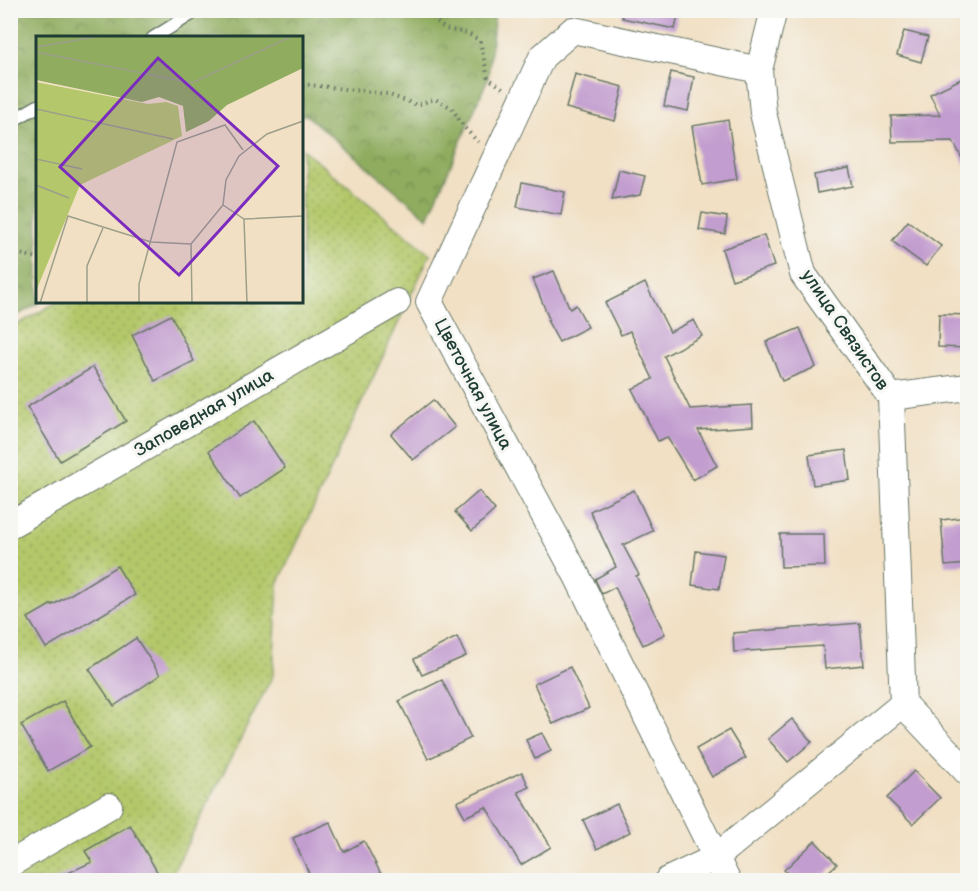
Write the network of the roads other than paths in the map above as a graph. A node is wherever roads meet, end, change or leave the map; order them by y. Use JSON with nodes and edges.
{"nodes":[{"id":1,"x":198,"y":10,"type":"edge"},
{"id":2,"x":774,"y":10,"type":"edge"},
{"id":3,"x":156,"y":36,"type":"edge"},
{"id":4,"x":759,"y":70,"type":"junction"},
{"id":5,"x":36,"y":107,"type":"edge"},
{"id":6,"x":10,"y":122,"type":"edge"},
{"id":7,"x":397,"y":302,"type":"dead end"},
{"id":8,"x":968,"y":387,"type":"edge"},
{"id":9,"x":891,"y":397,"type":"junction"},
{"id":10,"x":10,"y":525,"type":"edge"},
{"id":11,"x":903,"y":704,"type":"junction"},
{"id":12,"x":968,"y":773,"type":"edge"},
{"id":13,"x":109,"y":806,"type":"dead end"},
{"id":14,"x":10,"y":864,"type":"edge"},
{"id":15,"x":721,"y":869,"type":"edge"},
{"id":16,"x":669,"y":880,"type":"edge"}],
"edges":[{"from":1,"to":3,"type":"lane"},
{"from":2,"to":4,"type":"street","name":"улица Связистов"},
{"from":4,"to":9,"type":"street","name":"улица Связистов"},
{"from":4,"to":15,"type":"street","name":"Цветочная улица"},
{"from":5,"to":6,"type":"lane"},
{"from":7,"to":10,"type":"street","name":"Заповедная улица"},
{"from":8,"to":9,"type":"street"},
{"from":9,"to":11,"type":"street","name":"улица Связистов"},
{"from":11,"to":12,"type":"street"},
{"from":11,"to":15,"type":"street"},
{"from":13,"to":14,"type":"street"},
{"from":15,"to":16,"type":"street"}]}
